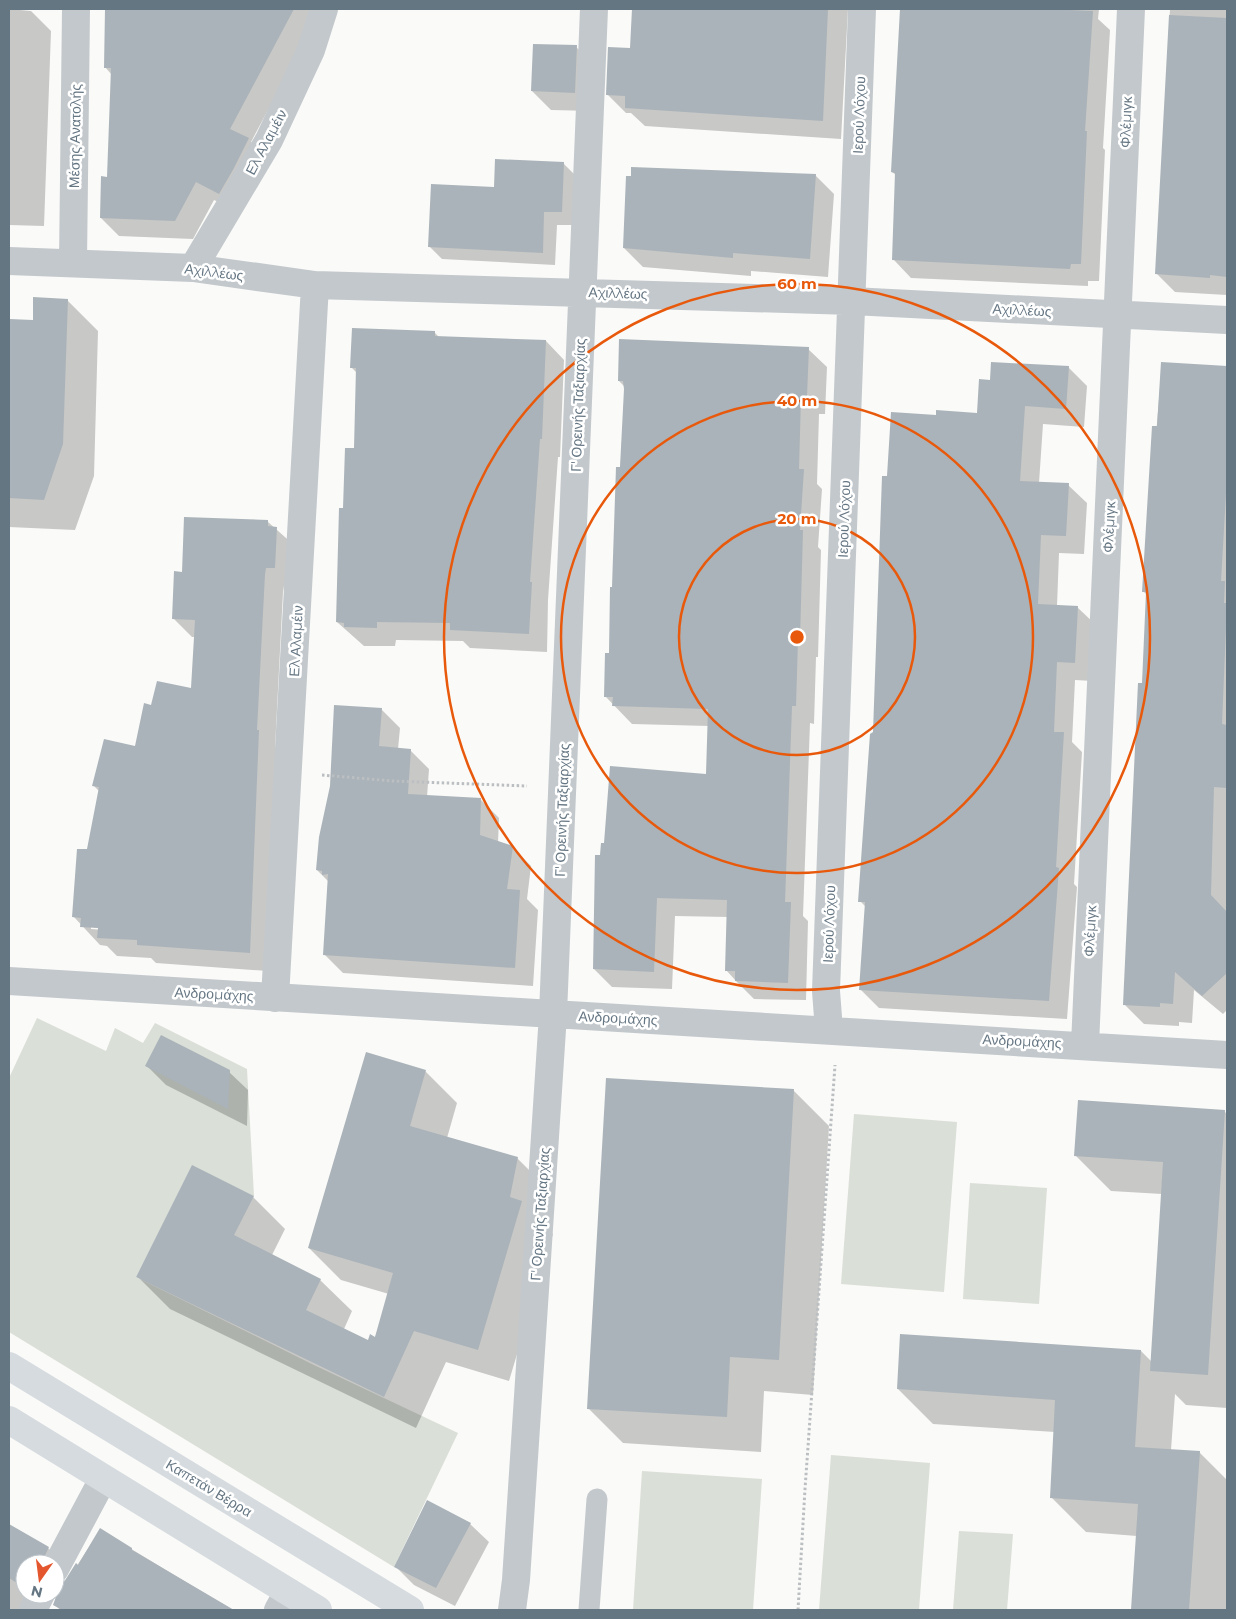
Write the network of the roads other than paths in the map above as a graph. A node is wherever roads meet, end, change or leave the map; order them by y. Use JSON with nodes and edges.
{"nodes":[{"id":1,"x":76,"y":9,"type":"edge"},
{"id":2,"x":324,"y":9,"type":"edge"},
{"id":3,"x":594,"y":9,"type":"edge"},
{"id":4,"x":862,"y":9,"type":"edge"},
{"id":5,"x":1131,"y":9,"type":"edge"},
{"id":6,"x":9,"y":261,"type":"edge"},
{"id":7,"x":73,"y":263,"type":"junction"},
{"id":8,"x":193,"y":268,"type":"junction"},
{"id":9,"x":315,"y":285,"type":"junction"},
{"id":10,"x":583,"y":292,"type":"junction"},
{"id":11,"x":852,"y":301,"type":"junction"},
{"id":12,"x":1118,"y":315,"type":"junction"},
{"id":13,"x":1227,"y":320,"type":"edge"},
{"id":14,"x":11,"y":988,"type":"edge"},
{"id":15,"x":275,"y":998,"type":"junction"},
{"id":16,"x":553,"y":1014,"type":"junction"},
{"id":17,"x":829,"y":1030,"type":"junction"},
{"id":18,"x":1085,"y":1045,"type":"junction"},
{"id":19,"x":1227,"y":1055,"type":"edge"},
{"id":20,"x":9,"y":1366,"type":"edge"},
{"id":21,"x":9,"y":1420,"type":"edge"},
{"id":22,"x":103,"y":1479,"type":"junction"},
{"id":23,"x":596,"y":1499,"type":"dead end"},
{"id":24,"x":63,"y":1554,"type":"edge"},
{"id":25,"x":283,"y":1601,"type":"edge"},
{"id":26,"x":318,"y":1610,"type":"edge"},
{"id":27,"x":410,"y":1610,"type":"edge"},
{"id":28,"x":512,"y":1610,"type":"edge"},
{"id":29,"x":589,"y":1610,"type":"edge"}],
"edges":[{"from":1,"to":7,"type":"street","name":"Μέσης Ανατολής"},
{"from":2,"to":8,"type":"street","name":"Ελ Αλαμέιν"},
{"from":3,"to":10,"type":"street","name":"Γ' Ορεινής Ταξιαρχίας"},
{"from":4,"to":11,"type":"street","name":"Ιερού Λόχου"},
{"from":5,"to":12,"type":"street","name":"Φλέμιγκ"},
{"from":6,"to":7,"type":"street","name":"Αχιλλέως"},
{"from":7,"to":8,"type":"street","name":"Αχιλλέως"},
{"from":8,"to":9,"type":"street","name":"Αχιλλέως"},
{"from":9,"to":10,"type":"street","name":"Αχιλλέως"},
{"from":9,"to":15,"type":"street","name":"Ελ Αλαμέιν"},
{"from":10,"to":11,"type":"street","name":"Αχιλλέως"},
{"from":10,"to":16,"type":"street","name":"Γ' Ορεινής Ταξιαρχίας"},
{"from":11,"to":12,"type":"street","name":"Αχιλλέως"},
{"from":11,"to":17,"type":"street","name":"Ιερού Λόχου"},
{"from":12,"to":13,"type":"street","name":"Αχιλλέως"},
{"from":12,"to":18,"type":"street","name":"Φλέμιγκ"},
{"from":14,"to":15,"type":"street","name":"Ανδρομάχης"},
{"from":15,"to":16,"type":"street","name":"Ανδρομάχης"},
{"from":16,"to":17,"type":"street","name":"Ανδρομάχης"},
{"from":16,"to":28,"type":"street","name":"Γ' Ορεινής Ταξιαρχίας"},
{"from":17,"to":18,"type":"street","name":"Ανδρομάχης"},
{"from":18,"to":19,"type":"street","name":"Ανδρομάχης"},
{"from":20,"to":27,"type":"street","name":"Καπετάν Βέρρα"},
{"from":21,"to":22,"type":"street"},
{"from":22,"to":24,"type":"street"},
{"from":22,"to":25,"type":"street"},
{"from":23,"to":29,"type":"lane"},
{"from":25,"to":26,"type":"street"}]}
